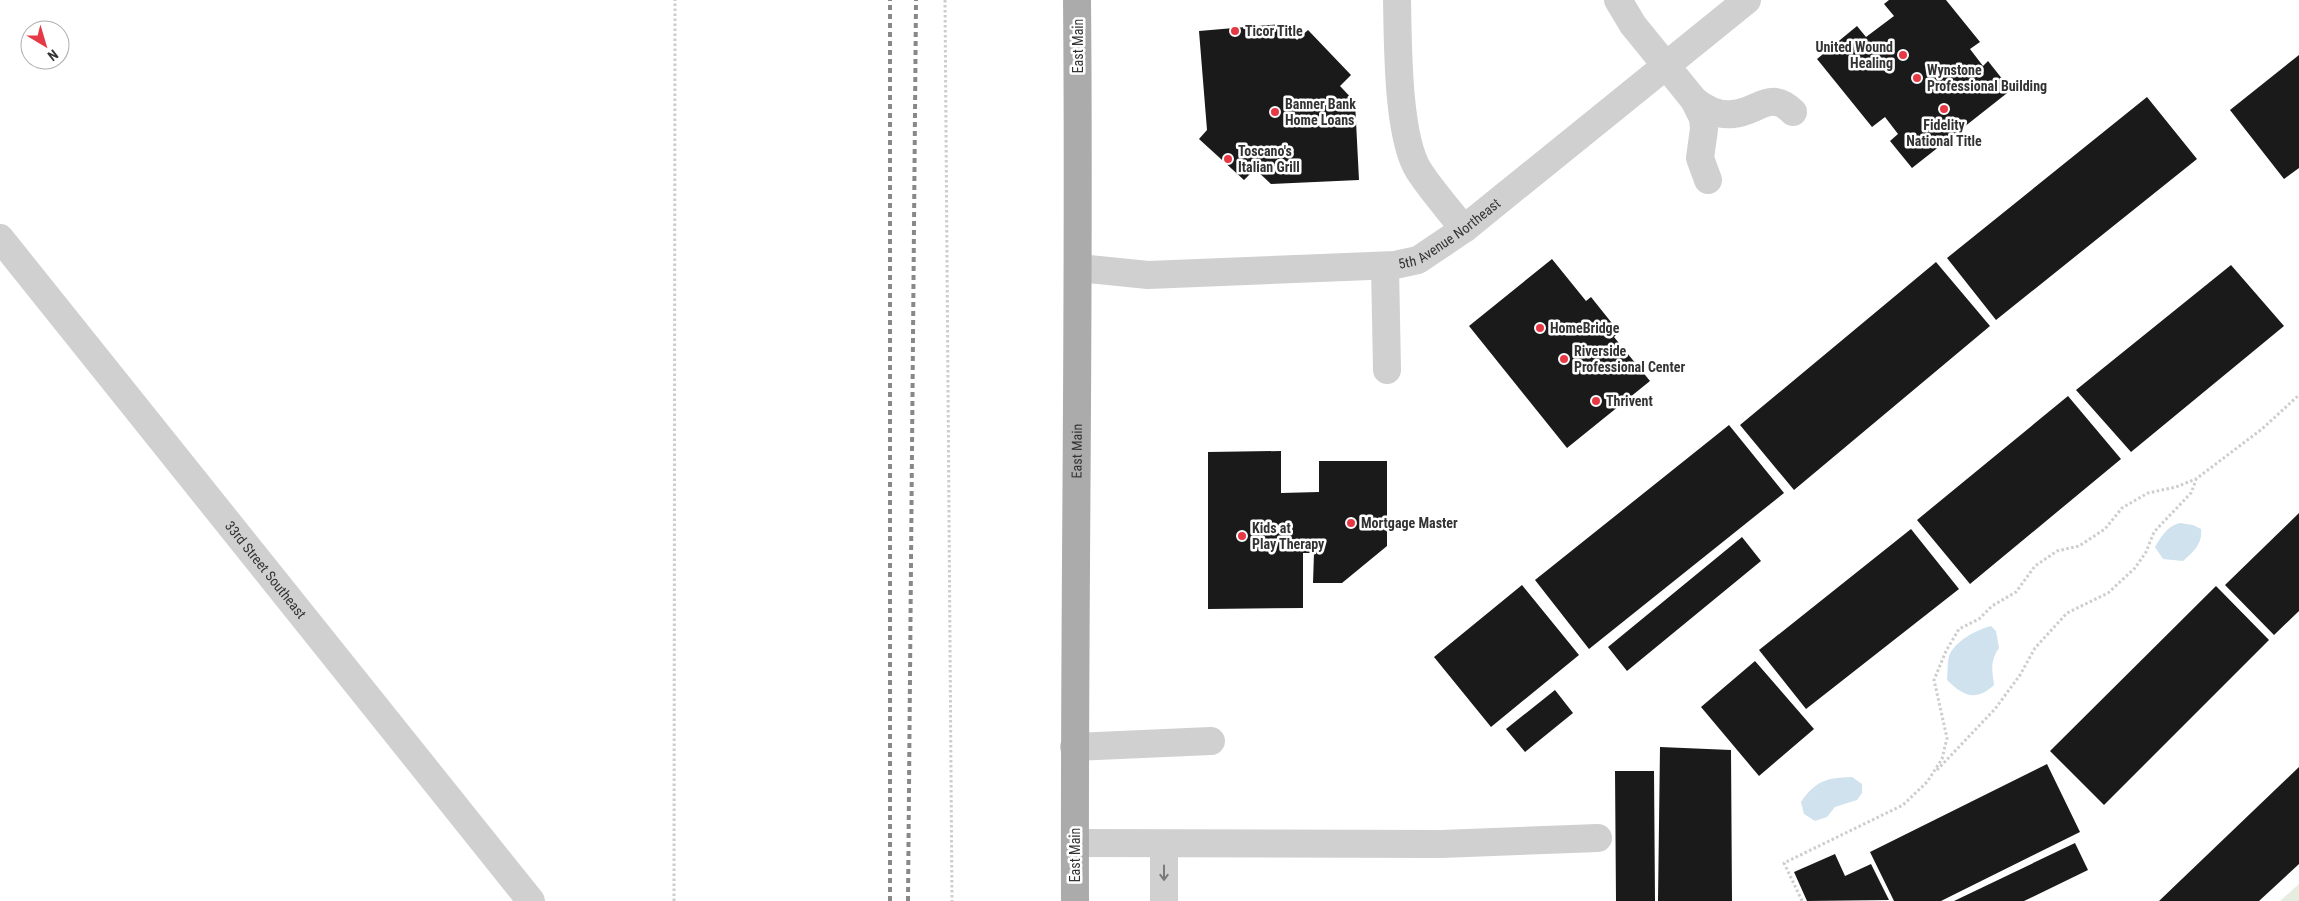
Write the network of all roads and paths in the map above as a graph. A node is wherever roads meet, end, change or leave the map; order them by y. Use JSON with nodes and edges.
{"nodes":[{"id":1,"x":675,"y":0,"type":"edge"},
{"id":2,"x":945,"y":0,"type":"edge"},
{"id":3,"x":1077,"y":0,"type":"edge"},
{"id":4,"x":1397,"y":0,"type":"edge"},
{"id":5,"x":1618,"y":0,"type":"edge"},
{"id":6,"x":1748,"y":0,"type":"edge"},
{"id":7,"x":1666,"y":66,"type":"junction"},
{"id":8,"x":1694,"y":100,"type":"junction"},
{"id":9,"x":1793,"y":112,"type":"dead end"},
{"id":10,"x":1708,"y":180,"type":"dead end"},
{"id":11,"x":1464,"y":229,"type":"junction"},
{"id":12,"x":0,"y":238,"type":"edge"},
{"id":13,"x":1385,"y":266,"type":"junction"},
{"id":14,"x":1079,"y":268,"type":"junction"},
{"id":15,"x":1387,"y":370,"type":"dead end"},
{"id":16,"x":2299,"y":395,"type":"edge"},
{"id":17,"x":2196,"y":480,"type":"junction"},
{"id":18,"x":1211,"y":741,"type":"dead end"},
{"id":19,"x":1074,"y":748,"type":"junction"},
{"id":20,"x":1932,"y":775,"type":"junction"},
{"id":21,"x":1598,"y":838,"type":"dead end"},
{"id":22,"x":1075,"y":844,"type":"junction"},
{"id":23,"x":1164,"y":844,"type":"junction"},
{"id":24,"x":531,"y":901,"type":"edge"},
{"id":25,"x":674,"y":901,"type":"edge"},
{"id":26,"x":952,"y":901,"type":"edge"},
{"id":27,"x":1075,"y":901,"type":"edge"},
{"id":28,"x":1164,"y":901,"type":"edge"},
{"id":29,"x":1802,"y":901,"type":"edge"}],
"edges":[{"from":1,"to":25,"type":"path"},
{"from":2,"to":26,"type":"path"},
{"from":3,"to":14,"type":"main road","name":"East Main"},
{"from":4,"to":11,"type":"street"},
{"from":5,"to":7,"type":"street"},
{"from":6,"to":7,"type":"street","name":"5th Avenue Northeast"},
{"from":7,"to":8,"type":"street"},
{"from":7,"to":11,"type":"street","name":"5th Avenue Northeast"},
{"from":8,"to":9,"type":"street"},
{"from":8,"to":10,"type":"street"},
{"from":11,"to":13,"type":"street","name":"5th Avenue Northeast"},
{"from":12,"to":24,"type":"street","name":"33rd Street Southeast"},
{"from":13,"to":14,"type":"street","name":"5th Avenue Northeast"},
{"from":13,"to":15,"type":"street"},
{"from":14,"to":19,"type":"main road","name":"East Main"},
{"from":16,"to":17,"type":"path"},
{"from":17,"to":20,"type":"path"},
{"from":17,"to":20,"type":"path"},
{"from":18,"to":19,"type":"street"},
{"from":19,"to":22,"type":"main road","name":"East Main"},
{"from":20,"to":29,"type":"path"},
{"from":21,"to":23,"type":"street"},
{"from":22,"to":23,"type":"street"},
{"from":22,"to":27,"type":"main road","name":"East Main"},
{"from":23,"to":28,"type":"street","one_way":true}]}
